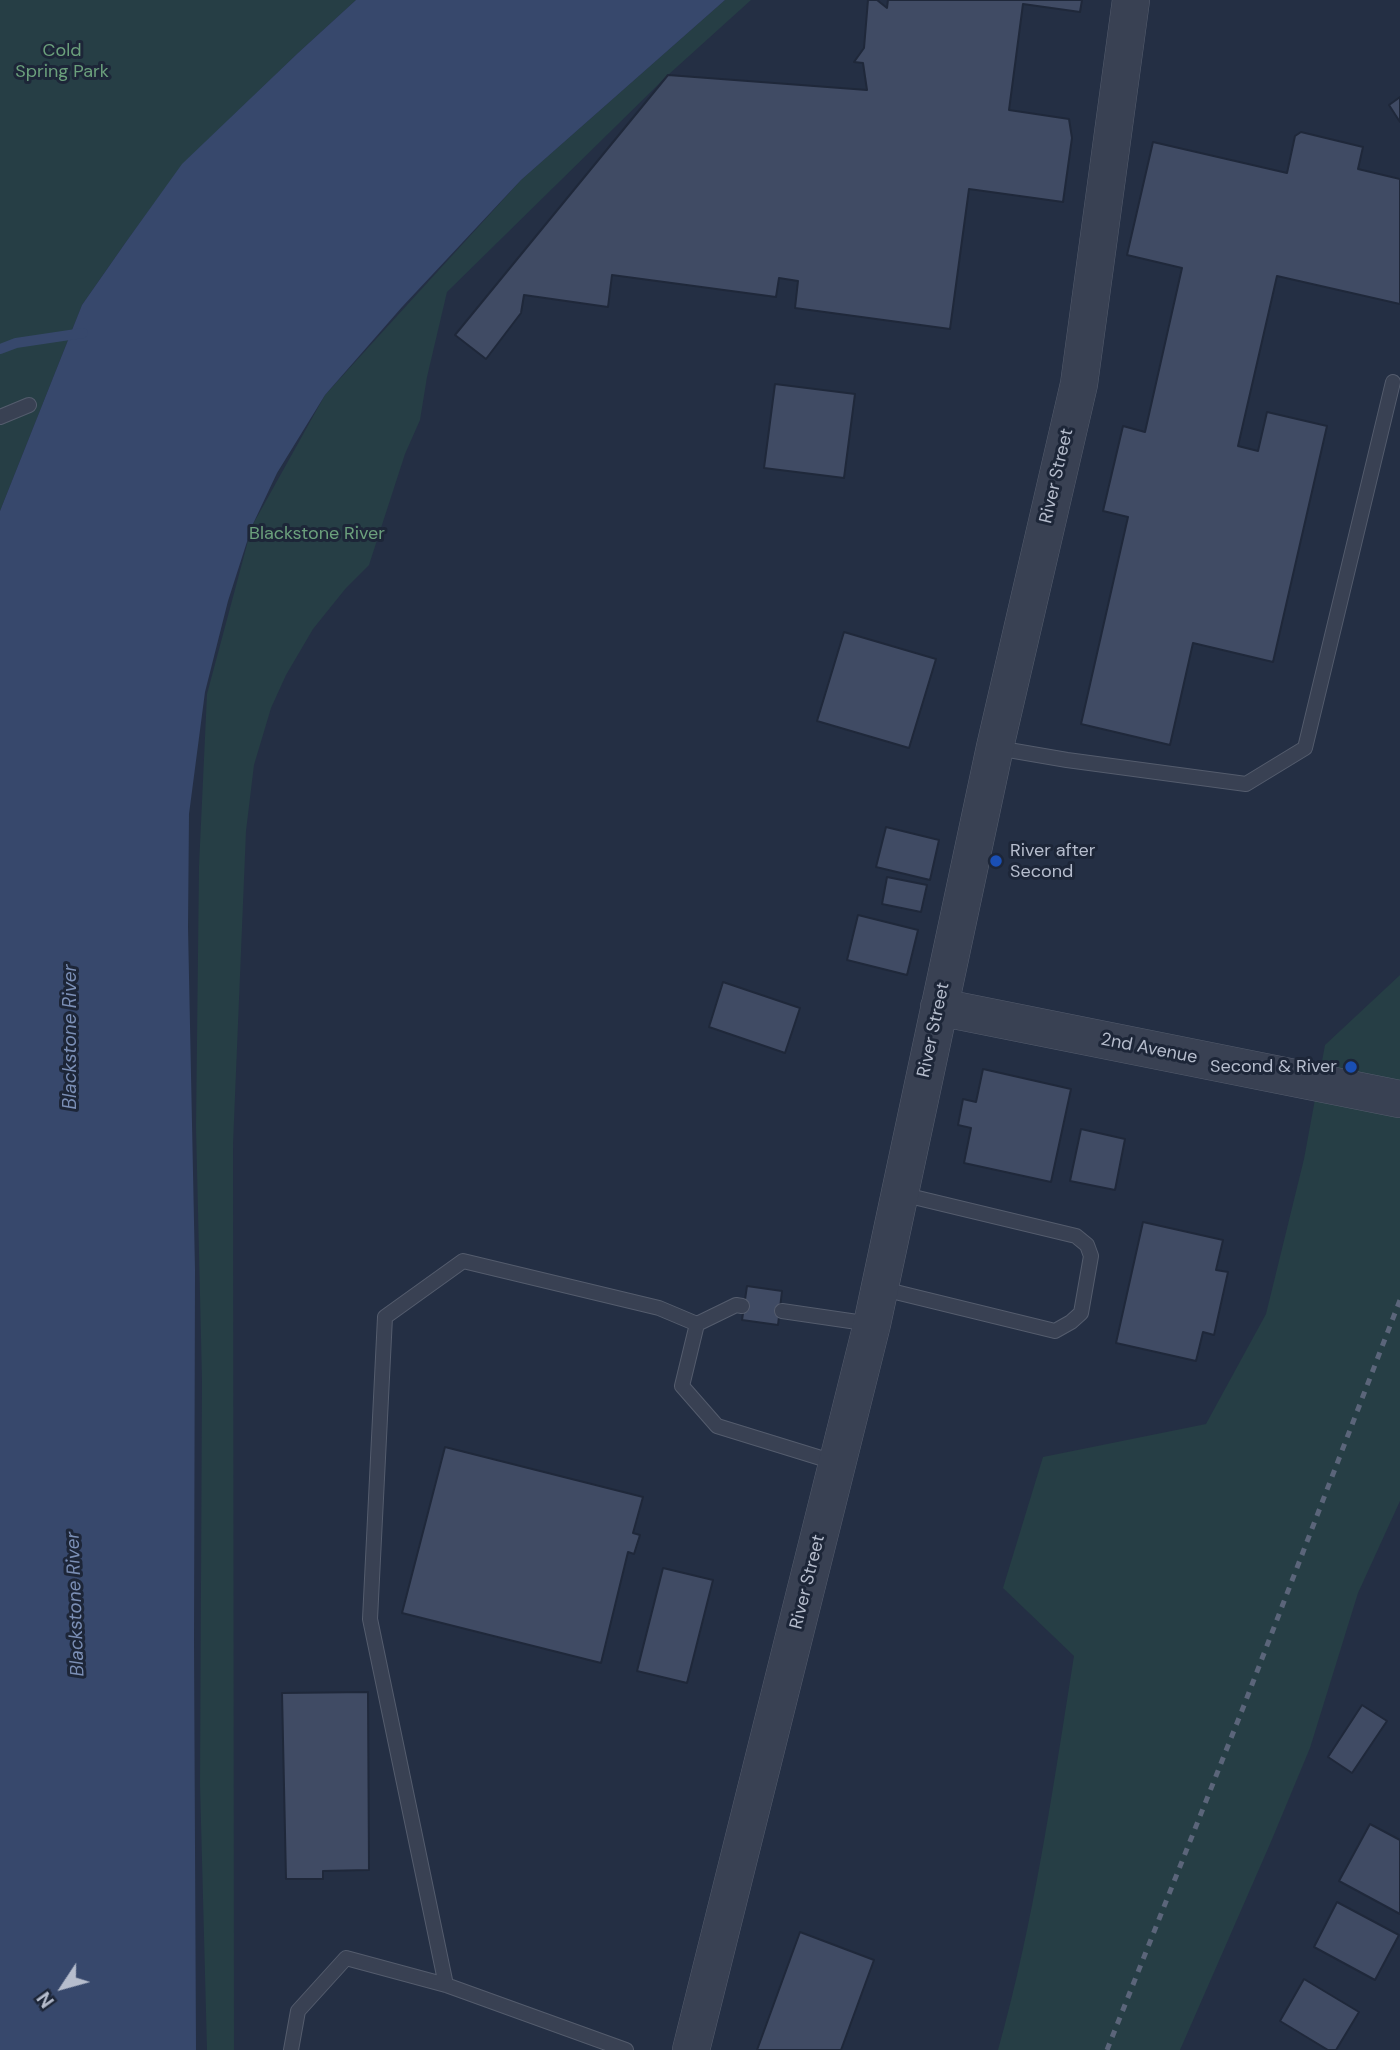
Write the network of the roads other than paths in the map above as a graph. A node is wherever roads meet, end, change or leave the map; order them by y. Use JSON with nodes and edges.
{"nodes":[{"id":1,"x":1131,"y":0,"type":"edge"},
{"id":2,"x":1393,"y":382,"type":"dead end"},
{"id":3,"x":29,"y":405,"type":"dead end"},
{"id":4,"x":0,"y":417,"type":"edge"},
{"id":5,"x":995,"y":747,"type":"junction"},
{"id":6,"x":939,"y":1007,"type":"junction"},
{"id":7,"x":1400,"y":1099,"type":"edge"},
{"id":8,"x":900,"y":1194,"type":"junction"},
{"id":9,"x":879,"y":1288,"type":"junction"},
{"id":10,"x":742,"y":1306,"type":"dead end"},
{"id":11,"x":782,"y":1311,"type":"dead end"},
{"id":12,"x":697,"y":1324,"type":"junction"},
{"id":13,"x":872,"y":1324,"type":"junction"},
{"id":14,"x":838,"y":1464,"type":"junction"},
{"id":15,"x":446,"y":1985,"type":"junction"},
{"id":16,"x":290,"y":2050,"type":"edge"},
{"id":17,"x":626,"y":2050,"type":"edge"},
{"id":18,"x":691,"y":2050,"type":"edge"}],
"edges":[{"from":1,"to":5,"type":"street","name":"River Street"},
{"from":2,"to":5,"type":"lane"},
{"from":3,"to":4,"type":"lane"},
{"from":5,"to":6,"type":"street","name":"River Street"},
{"from":6,"to":7,"type":"street","name":"2nd Avenue"},
{"from":6,"to":8,"type":"street","name":"River Street"},
{"from":8,"to":9,"type":"street","name":"River Street"},
{"from":8,"to":9,"type":"lane"},
{"from":9,"to":13,"type":"street","name":"River Street"},
{"from":10,"to":12,"type":"lane"},
{"from":11,"to":13,"type":"lane"},
{"from":12,"to":14,"type":"lane"},
{"from":12,"to":15,"type":"lane"},
{"from":13,"to":14,"type":"street","name":"River Street"},
{"from":14,"to":18,"type":"street","name":"River Street"},
{"from":15,"to":16,"type":"lane"},
{"from":15,"to":17,"type":"lane"}]}
